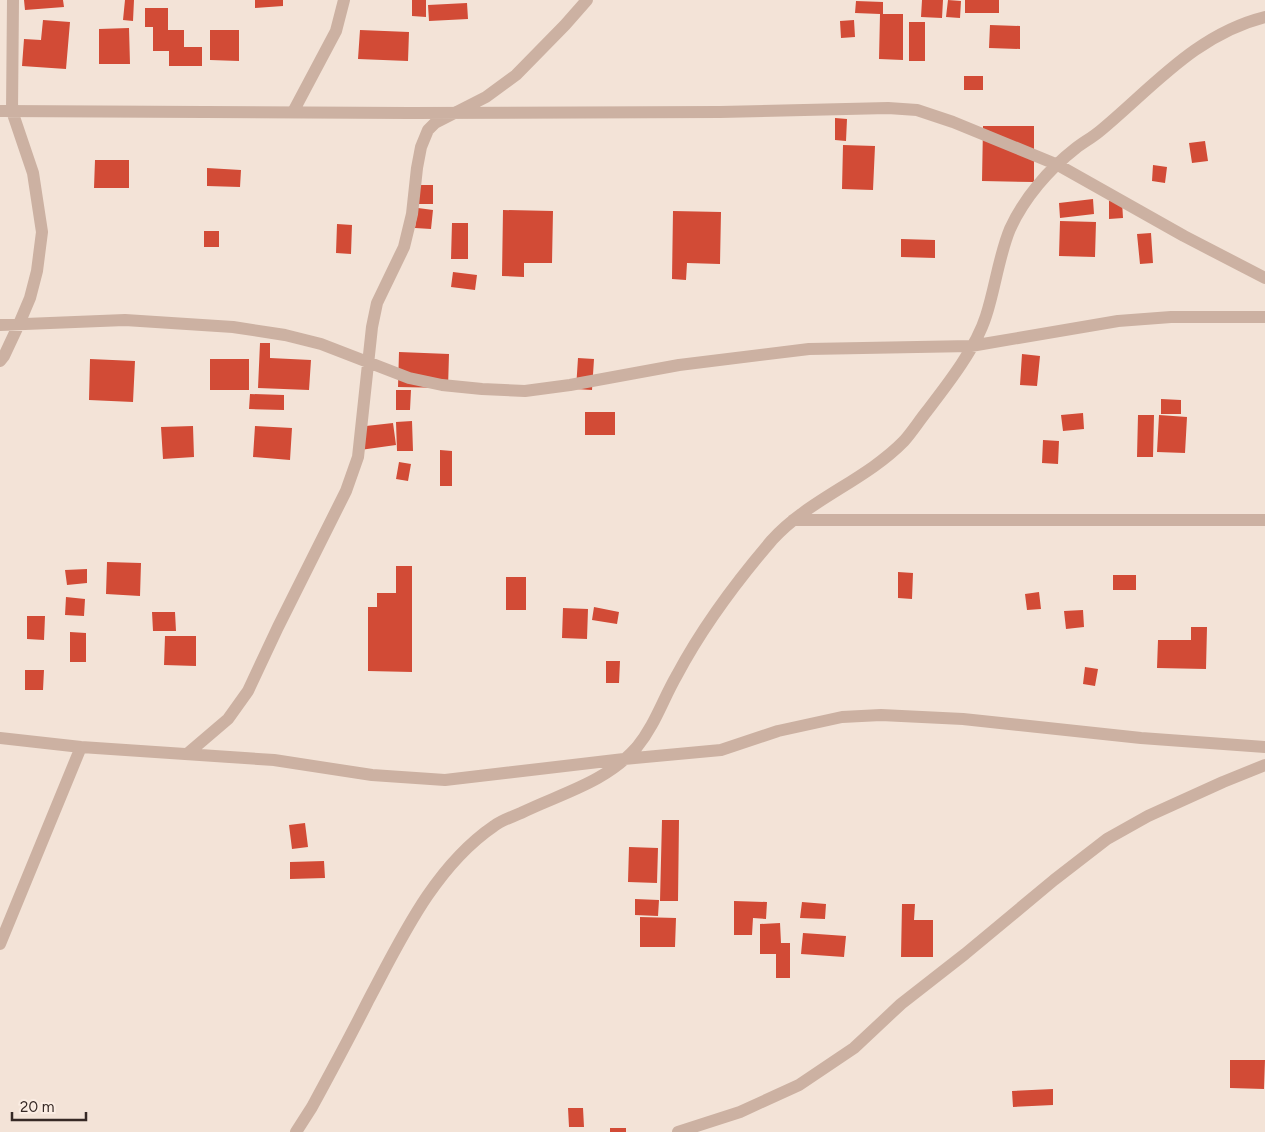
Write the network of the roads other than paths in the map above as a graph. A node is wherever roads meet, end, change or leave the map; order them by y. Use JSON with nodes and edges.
{"nodes":[{"id":1,"x":13,"y":0,"type":"edge"},
{"id":2,"x":344,"y":0,"type":"edge"},
{"id":3,"x":587,"y":0,"type":"edge"},
{"id":4,"x":1265,"y":17,"type":"edge"},
{"id":5,"x":6,"y":111,"type":"edge"},
{"id":6,"x":293,"y":112,"type":"junction"},
{"id":7,"x":454,"y":113,"type":"junction"},
{"id":8,"x":1058,"y":165,"type":"junction"},
{"id":9,"x":1265,"y":278,"type":"edge"},
{"id":10,"x":1265,"y":317,"type":"edge"},
{"id":11,"x":19,"y":324,"type":"junction"},
{"id":12,"x":0,"y":325,"type":"edge"},
{"id":13,"x":972,"y":346,"type":"junction"},
{"id":14,"x":0,"y":361,"type":"edge"},
{"id":15,"x":368,"y":362,"type":"junction"},
{"id":16,"x":793,"y":520,"type":"junction"},
{"id":17,"x":1265,"y":520,"type":"edge"},
{"id":18,"x":0,"y":738,"type":"edge"},
{"id":19,"x":81,"y":747,"type":"junction"},
{"id":20,"x":1265,"y":747,"type":"edge"},
{"id":21,"x":187,"y":754,"type":"junction"},
{"id":22,"x":624,"y":759,"type":"junction"},
{"id":23,"x":1265,"y":765,"type":"edge"},
{"id":24,"x":0,"y":944,"type":"edge"},
{"id":25,"x":296,"y":1132,"type":"edge"},
{"id":26,"x":678,"y":1132,"type":"edge"}],
"edges":[{"from":1,"to":5,"type":"street"},
{"from":2,"to":6,"type":"street"},
{"from":3,"to":7,"type":"street"},
{"from":4,"to":8,"type":"street"},
{"from":5,"to":6,"type":"street"},
{"from":5,"to":11,"type":"street"},
{"from":6,"to":7,"type":"street"},
{"from":7,"to":8,"type":"street"},
{"from":7,"to":15,"type":"street"},
{"from":8,"to":9,"type":"street"},
{"from":8,"to":13,"type":"street"},
{"from":10,"to":13,"type":"street"},
{"from":11,"to":12,"type":"street"},
{"from":11,"to":14,"type":"street"},
{"from":11,"to":15,"type":"street"},
{"from":13,"to":15,"type":"street"},
{"from":13,"to":16,"type":"street"},
{"from":15,"to":21,"type":"street"},
{"from":16,"to":17,"type":"street"},
{"from":16,"to":22,"type":"street"},
{"from":18,"to":19,"type":"street"},
{"from":19,"to":21,"type":"street"},
{"from":19,"to":24,"type":"street"},
{"from":20,"to":22,"type":"street"},
{"from":21,"to":22,"type":"street"},
{"from":22,"to":25,"type":"street"},
{"from":23,"to":26,"type":"street"}]}
